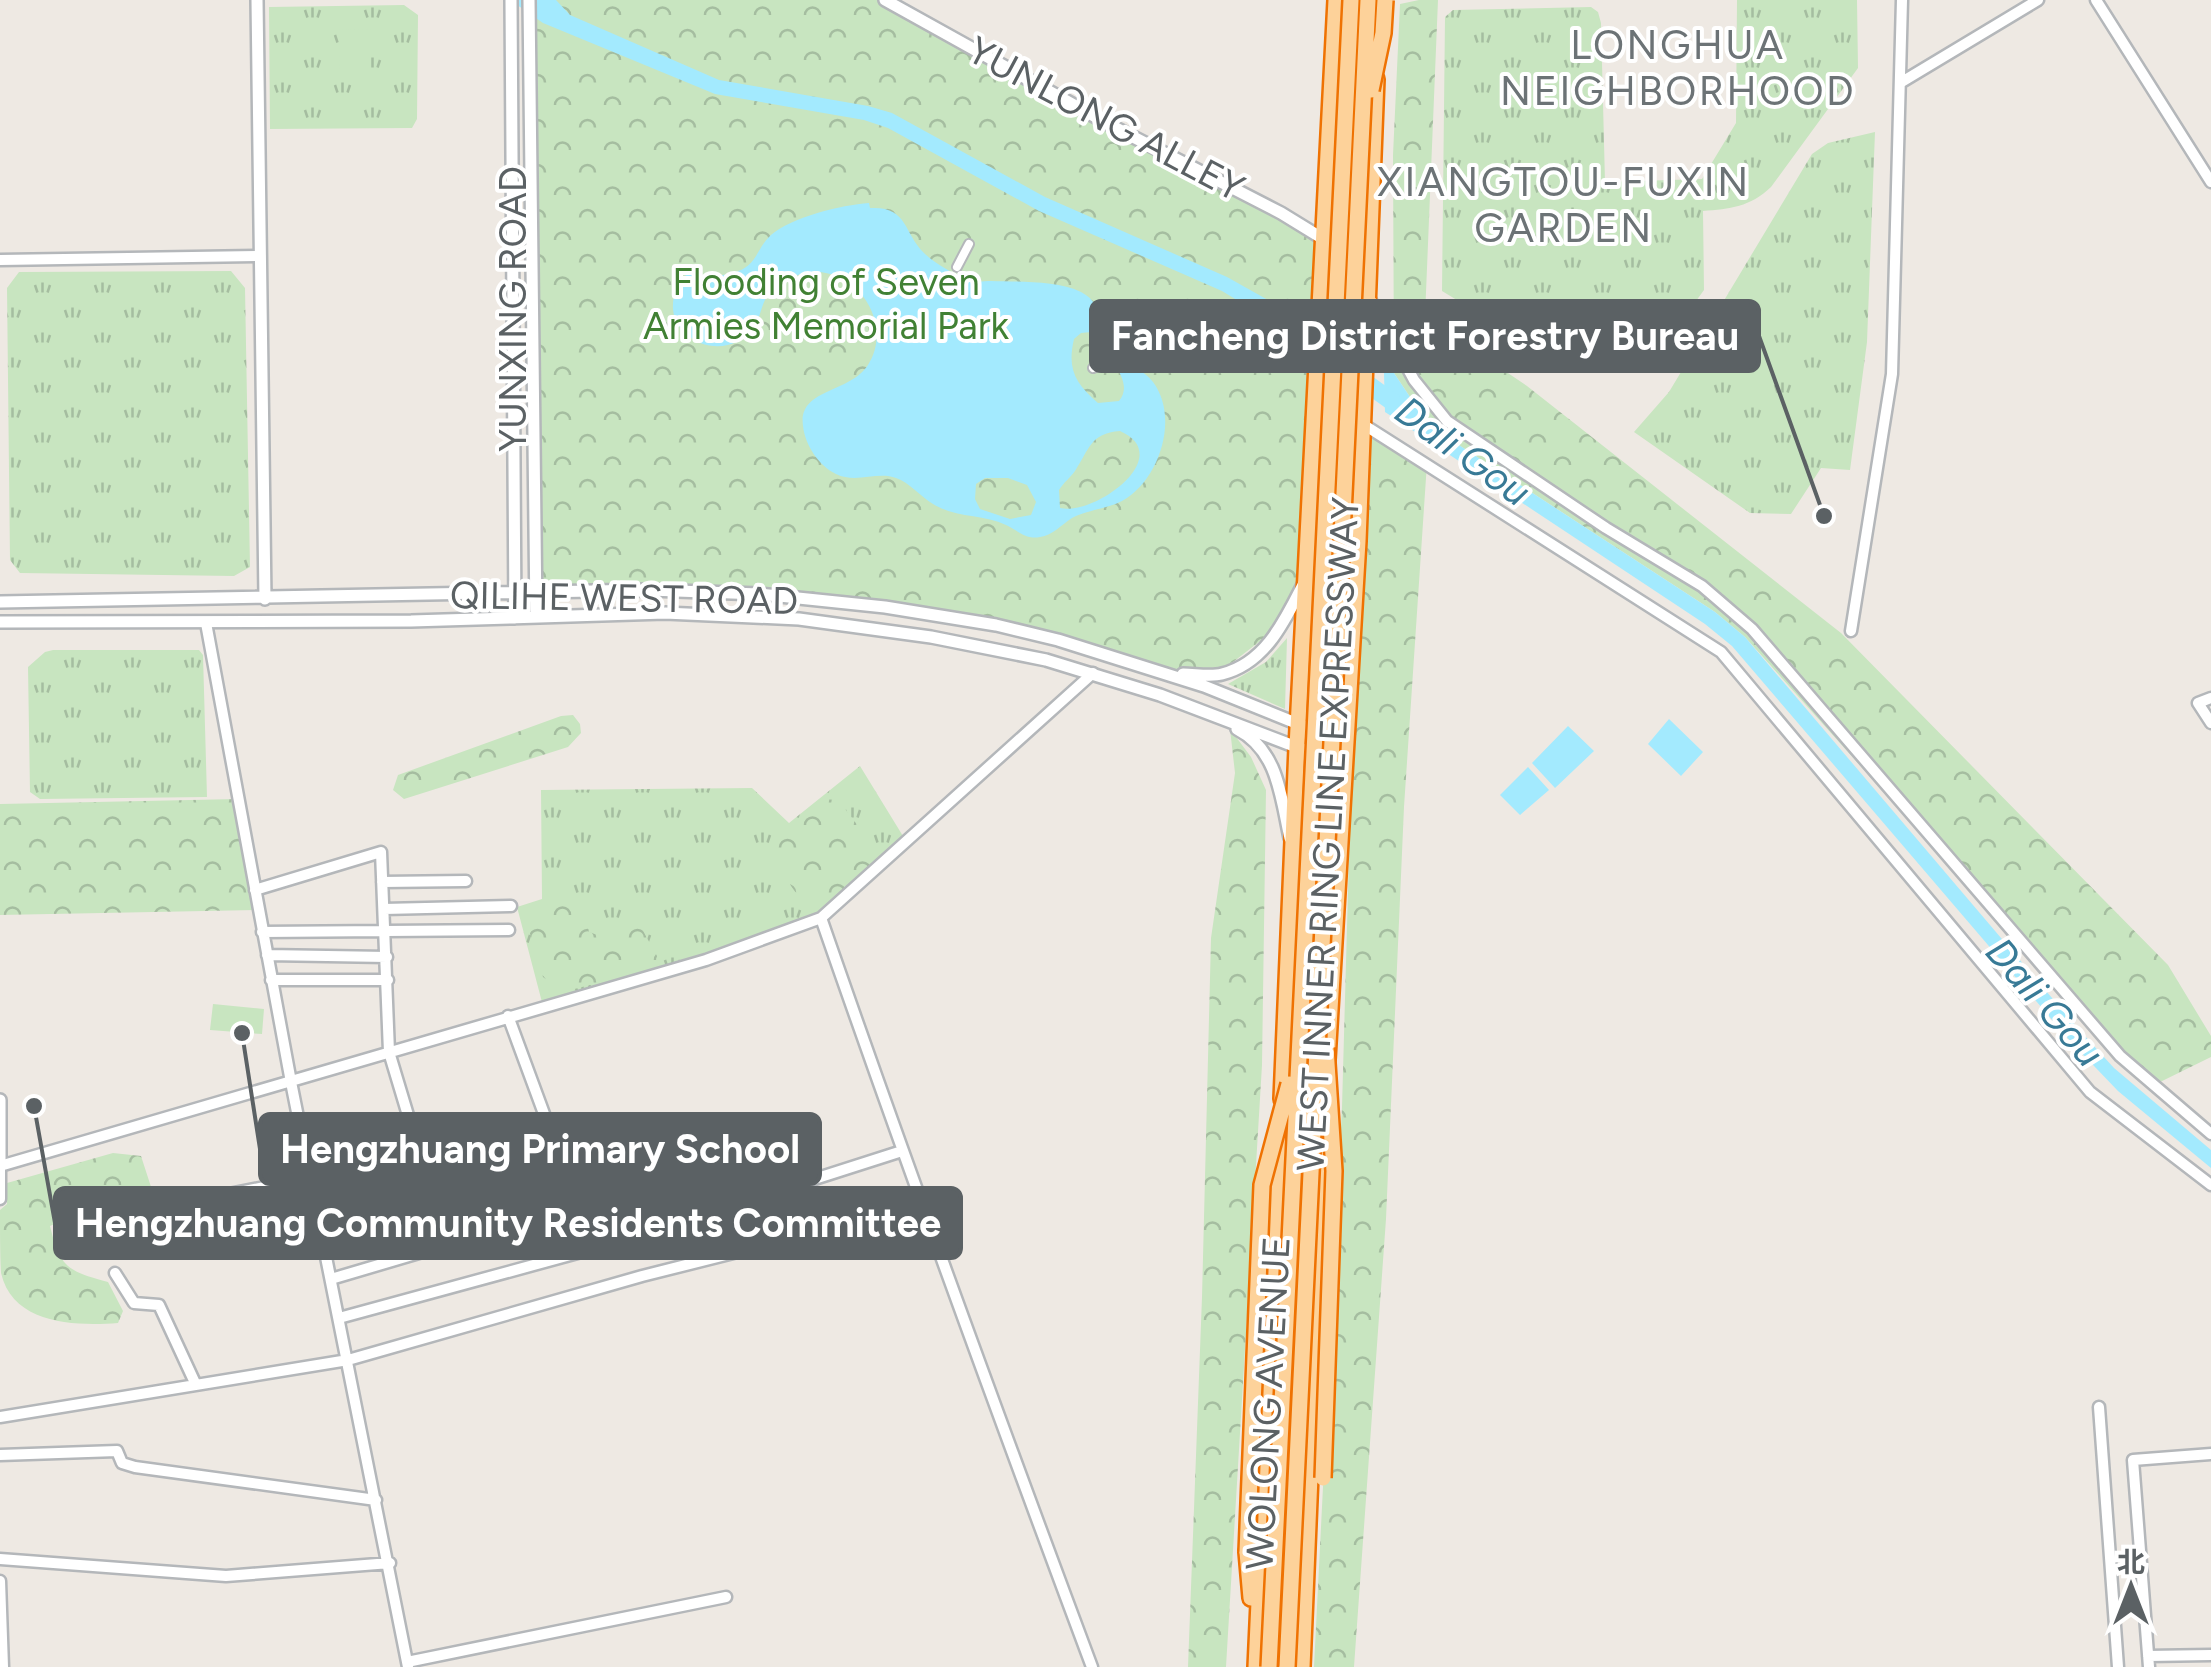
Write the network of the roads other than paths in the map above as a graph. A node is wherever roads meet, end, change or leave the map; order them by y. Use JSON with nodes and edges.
{"nodes":[{"id":1,"x":257,"y":0,"type":"edge"},
{"id":2,"x":510,"y":0,"type":"edge"},
{"id":3,"x":529,"y":0,"type":"edge"},
{"id":4,"x":885,"y":0,"type":"edge"},
{"id":5,"x":1338,"y":0,"type":"edge"},
{"id":6,"x":1351,"y":0,"type":"edge"},
{"id":7,"x":1368,"y":0,"type":"edge"},
{"id":8,"x":1382,"y":0,"type":"edge"},
{"id":9,"x":1902,"y":0,"type":"edge"},
{"id":10,"x":2038,"y":0,"type":"edge"},
{"id":11,"x":2096,"y":0,"type":"edge"},
{"id":12,"x":1900,"y":83,"type":"junction"},
{"id":13,"x":1344,"y":142,"type":"junction"},
{"id":14,"x":1362,"y":144,"type":"junction"},
{"id":15,"x":2211,"y":182,"type":"edge"},
{"id":16,"x":1325,"y":240,"type":"junction"},
{"id":17,"x":969,"y":244,"type":"dead end"},
{"id":18,"x":260,"y":256,"type":"junction"},
{"id":19,"x":0,"y":260,"type":"edge"},
{"id":20,"x":957,"y":267,"type":"dead end"},
{"id":21,"x":1367,"y":294,"type":"junction"},
{"id":22,"x":1140,"y":345,"type":"dead end"},
{"id":23,"x":1093,"y":368,"type":"dead end"},
{"id":24,"x":1362,"y":415,"type":"junction"},
{"id":25,"x":1306,"y":580,"type":"junction"},
{"id":26,"x":536,"y":594,"type":"junction"},
{"id":27,"x":515,"y":595,"type":"junction"},
{"id":28,"x":265,"y":599,"type":"junction"},
{"id":29,"x":0,"y":602,"type":"edge"},
{"id":30,"x":536,"y":617,"type":"junction"},
{"id":31,"x":515,"y":618,"type":"junction"},
{"id":32,"x":0,"y":622,"type":"edge"},
{"id":33,"x":206,"y":623,"type":"junction"},
{"id":34,"x":1851,"y":631,"type":"dead end"},
{"id":35,"x":1093,"y":673,"type":"junction"},
{"id":36,"x":1170,"y":673,"type":"junction"},
{"id":37,"x":2211,"y":698,"type":"edge"},
{"id":38,"x":1198,"y":709,"type":"junction"},
{"id":39,"x":1298,"y":723,"type":"junction"},
{"id":40,"x":2211,"y":723,"type":"edge"},
{"id":41,"x":1347,"y":744,"type":"junction"},
{"id":42,"x":1296,"y":747,"type":"junction"},
{"id":43,"x":1345,"y":765,"type":"junction"},
{"id":44,"x":1292,"y":852,"type":"junction"},
{"id":45,"x":466,"y":881,"type":"dead end"},
{"id":46,"x":382,"y":882,"type":"junction"},
{"id":47,"x":255,"y":890,"type":"junction"},
{"id":48,"x":511,"y":906,"type":"dead end"},
{"id":49,"x":384,"y":909,"type":"junction"},
{"id":50,"x":820,"y":918,"type":"junction"},
{"id":51,"x":509,"y":930,"type":"dead end"},
{"id":52,"x":262,"y":932,"type":"junction"},
{"id":53,"x":385,"y":932,"type":"junction"},
{"id":54,"x":267,"y":955,"type":"junction"},
{"id":55,"x":386,"y":957,"type":"junction"},
{"id":56,"x":1322,"y":978,"type":"junction"},
{"id":57,"x":271,"y":980,"type":"junction"},
{"id":58,"x":388,"y":980,"type":"junction"},
{"id":59,"x":508,"y":1016,"type":"junction"},
{"id":60,"x":1298,"y":1051,"type":"junction"},
{"id":61,"x":388,"y":1052,"type":"junction"},
{"id":62,"x":291,"y":1082,"type":"junction"},
{"id":63,"x":0,"y":1100,"type":"edge"},
{"id":64,"x":736,"y":1131,"type":"dead end"},
{"id":65,"x":2211,"y":1134,"type":"edge"},
{"id":66,"x":497,"y":1151,"type":"dead end"},
{"id":67,"x":902,"y":1151,"type":"junction"},
{"id":68,"x":0,"y":1166,"type":"edge"},
{"id":69,"x":424,"y":1169,"type":"junction"},
{"id":70,"x":564,"y":1169,"type":"junction"},
{"id":71,"x":310,"y":1178,"type":"junction"},
{"id":72,"x":2211,"y":1185,"type":"edge"},
{"id":73,"x":571,"y":1187,"type":"junction"},
{"id":74,"x":314,"y":1198,"type":"junction"},
{"id":75,"x":0,"y":1199,"type":"edge"},
{"id":76,"x":435,"y":1205,"type":"junction"},
{"id":77,"x":920,"y":1206,"type":"junction"},
{"id":78,"x":108,"y":1218,"type":"dead end"},
{"id":79,"x":322,"y":1236,"type":"junction"},
{"id":80,"x":447,"y":1244,"type":"junction"},
{"id":81,"x":115,"y":1273,"type":"dead end"},
{"id":82,"x":330,"y":1279,"type":"junction"},
{"id":83,"x":339,"y":1318,"type":"junction"},
{"id":84,"x":348,"y":1360,"type":"junction"},
{"id":85,"x":196,"y":1385,"type":"junction"},
{"id":86,"x":2099,"y":1406,"type":"dead end"},
{"id":87,"x":0,"y":1416,"type":"edge"},
{"id":88,"x":2211,"y":1454,"type":"edge"},
{"id":89,"x":0,"y":1456,"type":"edge"},
{"id":90,"x":376,"y":1500,"type":"junction"},
{"id":91,"x":0,"y":1559,"type":"edge"},
{"id":92,"x":390,"y":1563,"type":"junction"},
{"id":93,"x":0,"y":1582,"type":"edge"},
{"id":94,"x":726,"y":1597,"type":"dead end"},
{"id":95,"x":1305,"y":1617,"type":"junction"},
{"id":96,"x":2211,"y":1655,"type":"edge"},
{"id":97,"x":2149,"y":1661,"type":"edge"},
{"id":98,"x":408,"y":1664,"type":"edge"},
{"id":99,"x":1260,"y":1664,"type":"edge"},
{"id":100,"x":4,"y":1667,"type":"edge"},
{"id":101,"x":1092,"y":1667,"type":"edge"},
{"id":102,"x":1286,"y":1667,"type":"edge"},
{"id":103,"x":1302,"y":1667,"type":"edge"},
{"id":104,"x":2118,"y":1667,"type":"edge"}],
"edges":[{"from":1,"to":18,"type":"street"},
{"from":2,"to":27,"type":"street","name":"YUNXING ROAD"},
{"from":3,"to":26,"type":"street","name":"YUNXING ROAD"},
{"from":4,"to":16,"type":"street","name":"YUNLONG ALLEY"},
{"from":5,"to":13,"type":"highway","bridge":true},
{"from":5,"to":16,"type":"highway","name":"WOLONG AVENUE"},
{"from":6,"to":13,"type":"highway","name":"WEST INNER RING LINE EXPRESSWAY","bridge":true},
{"from":7,"to":14,"type":"highway","name":"WEST INNER RING LINE EXPRESSWAY","bridge":true},
{"from":8,"to":14,"type":"highway","bridge":true},
{"from":8,"to":21,"type":"highway","name":"WOLONG AVENUE"},
{"from":9,"to":12,"type":"street"},
{"from":10,"to":12,"type":"street"},
{"from":11,"to":15,"type":"street"},
{"from":12,"to":34,"type":"street"},
{"from":13,"to":60,"type":"highway","name":"WEST INNER RING LINE EXPRESSWAY","bridge":true},
{"from":14,"to":56,"type":"highway","name":"WEST INNER RING LINE EXPRESSWAY","bridge":true},
{"from":16,"to":25,"type":"highway","name":"WOLONG AVENUE"},
{"from":17,"to":20,"type":"street"},
{"from":18,"to":19,"type":"street"},
{"from":18,"to":28,"type":"street"},
{"from":21,"to":24,"type":"highway","name":"WOLONG AVENUE"},
{"from":21,"to":65,"type":"street"},
{"from":22,"to":23,"type":"street"},
{"from":24,"to":41,"type":"highway","name":"WOLONG AVENUE"},
{"from":24,"to":72,"type":"street"},
{"from":25,"to":36,"type":"street"},
{"from":25,"to":39,"type":"highway","name":"WOLONG AVENUE"},
{"from":26,"to":27,"type":"street","name":"QILIHE WEST ROAD"},
{"from":26,"to":30,"type":"street","name":"YUNXING ROAD"},
{"from":26,"to":36,"type":"street","name":"QILIHE WEST ROAD"},
{"from":27,"to":28,"type":"street","name":"QILIHE WEST ROAD"},
{"from":27,"to":31,"type":"street","name":"YUNXING ROAD"},
{"from":28,"to":29,"type":"street","name":"QILIHE WEST ROAD"},
{"from":30,"to":31,"type":"street","name":"QILIHE WEST ROAD"},
{"from":30,"to":35,"type":"street","name":"QILIHE WEST ROAD"},
{"from":31,"to":33,"type":"street","name":"QILIHE WEST ROAD"},
{"from":32,"to":33,"type":"street","name":"QILIHE WEST ROAD"},
{"from":33,"to":47,"type":"street"},
{"from":35,"to":38,"type":"street","name":"QILIHE WEST ROAD"},
{"from":35,"to":50,"type":"street"},
{"from":36,"to":39,"type":"street","name":"QILIHE WEST ROAD"},
{"from":37,"to":40,"type":"street"},
{"from":38,"to":42,"type":"street","name":"QILIHE WEST ROAD"},
{"from":38,"to":44,"type":"street"},
{"from":39,"to":41,"type":"street","name":"QILIHE WEST ROAD"},
{"from":39,"to":42,"type":"highway","name":"WOLONG AVENUE"},
{"from":41,"to":43,"type":"highway","name":"WOLONG AVENUE"},
{"from":42,"to":43,"type":"street","name":"QILIHE WEST ROAD"},
{"from":42,"to":44,"type":"highway","name":"WOLONG AVENUE"},
{"from":43,"to":95,"type":"highway","name":"WOLONG AVENUE"},
{"from":44,"to":99,"type":"highway","name":"WOLONG AVENUE"},
{"from":45,"to":46,"type":"street"},
{"from":46,"to":47,"type":"street"},
{"from":46,"to":49,"type":"street"},
{"from":47,"to":52,"type":"street"},
{"from":48,"to":49,"type":"street"},
{"from":49,"to":53,"type":"street"},
{"from":50,"to":59,"type":"street"},
{"from":50,"to":67,"type":"street"},
{"from":51,"to":53,"type":"street"},
{"from":52,"to":53,"type":"street"},
{"from":52,"to":54,"type":"street"},
{"from":53,"to":55,"type":"street"},
{"from":54,"to":55,"type":"street"},
{"from":54,"to":57,"type":"street"},
{"from":55,"to":58,"type":"street"},
{"from":56,"to":95,"type":"highway","bridge":true},
{"from":56,"to":102,"type":"highway","name":"WEST INNER RING LINE EXPRESSWAY","bridge":true},
{"from":57,"to":58,"type":"street"},
{"from":57,"to":62,"type":"street"},
{"from":58,"to":61,"type":"street"},
{"from":59,"to":61,"type":"street"},
{"from":59,"to":70,"type":"street"},
{"from":60,"to":99,"type":"highway","name":"WEST INNER RING LINE EXPRESSWAY","bridge":true},
{"from":60,"to":99,"type":"highway","bridge":true},
{"from":61,"to":62,"type":"street"},
{"from":61,"to":69,"type":"street"},
{"from":62,"to":68,"type":"street"},
{"from":62,"to":71,"type":"street"},
{"from":63,"to":68,"type":"street"},
{"from":64,"to":73,"type":"street"},
{"from":66,"to":69,"type":"street"},
{"from":67,"to":77,"type":"street"},
{"from":67,"to":83,"type":"street"},
{"from":68,"to":75,"type":"street"},
{"from":69,"to":74,"type":"street"},
{"from":69,"to":76,"type":"street"},
{"from":70,"to":73,"type":"street"},
{"from":70,"to":76,"type":"street"},
{"from":71,"to":74,"type":"street"},
{"from":71,"to":78,"type":"street"},
{"from":73,"to":80,"type":"street"},
{"from":74,"to":79,"type":"street"},
{"from":76,"to":79,"type":"street"},
{"from":76,"to":80,"type":"street"},
{"from":77,"to":84,"type":"street"},
{"from":77,"to":101,"type":"street"},
{"from":79,"to":82,"type":"street"},
{"from":80,"to":82,"type":"street"},
{"from":81,"to":85,"type":"street"},
{"from":82,"to":83,"type":"street"},
{"from":83,"to":84,"type":"street"},
{"from":84,"to":85,"type":"street"},
{"from":84,"to":90,"type":"street"},
{"from":85,"to":87,"type":"street"},
{"from":86,"to":104,"type":"street"},
{"from":88,"to":97,"type":"street"},
{"from":89,"to":90,"type":"street"},
{"from":90,"to":92,"type":"street"},
{"from":91,"to":92,"type":"street"},
{"from":92,"to":98,"type":"street"},
{"from":93,"to":100,"type":"street"},
{"from":94,"to":98,"type":"street"},
{"from":95,"to":103,"type":"highway","name":"WOLONG AVENUE"},
{"from":96,"to":97,"type":"street"}]}
